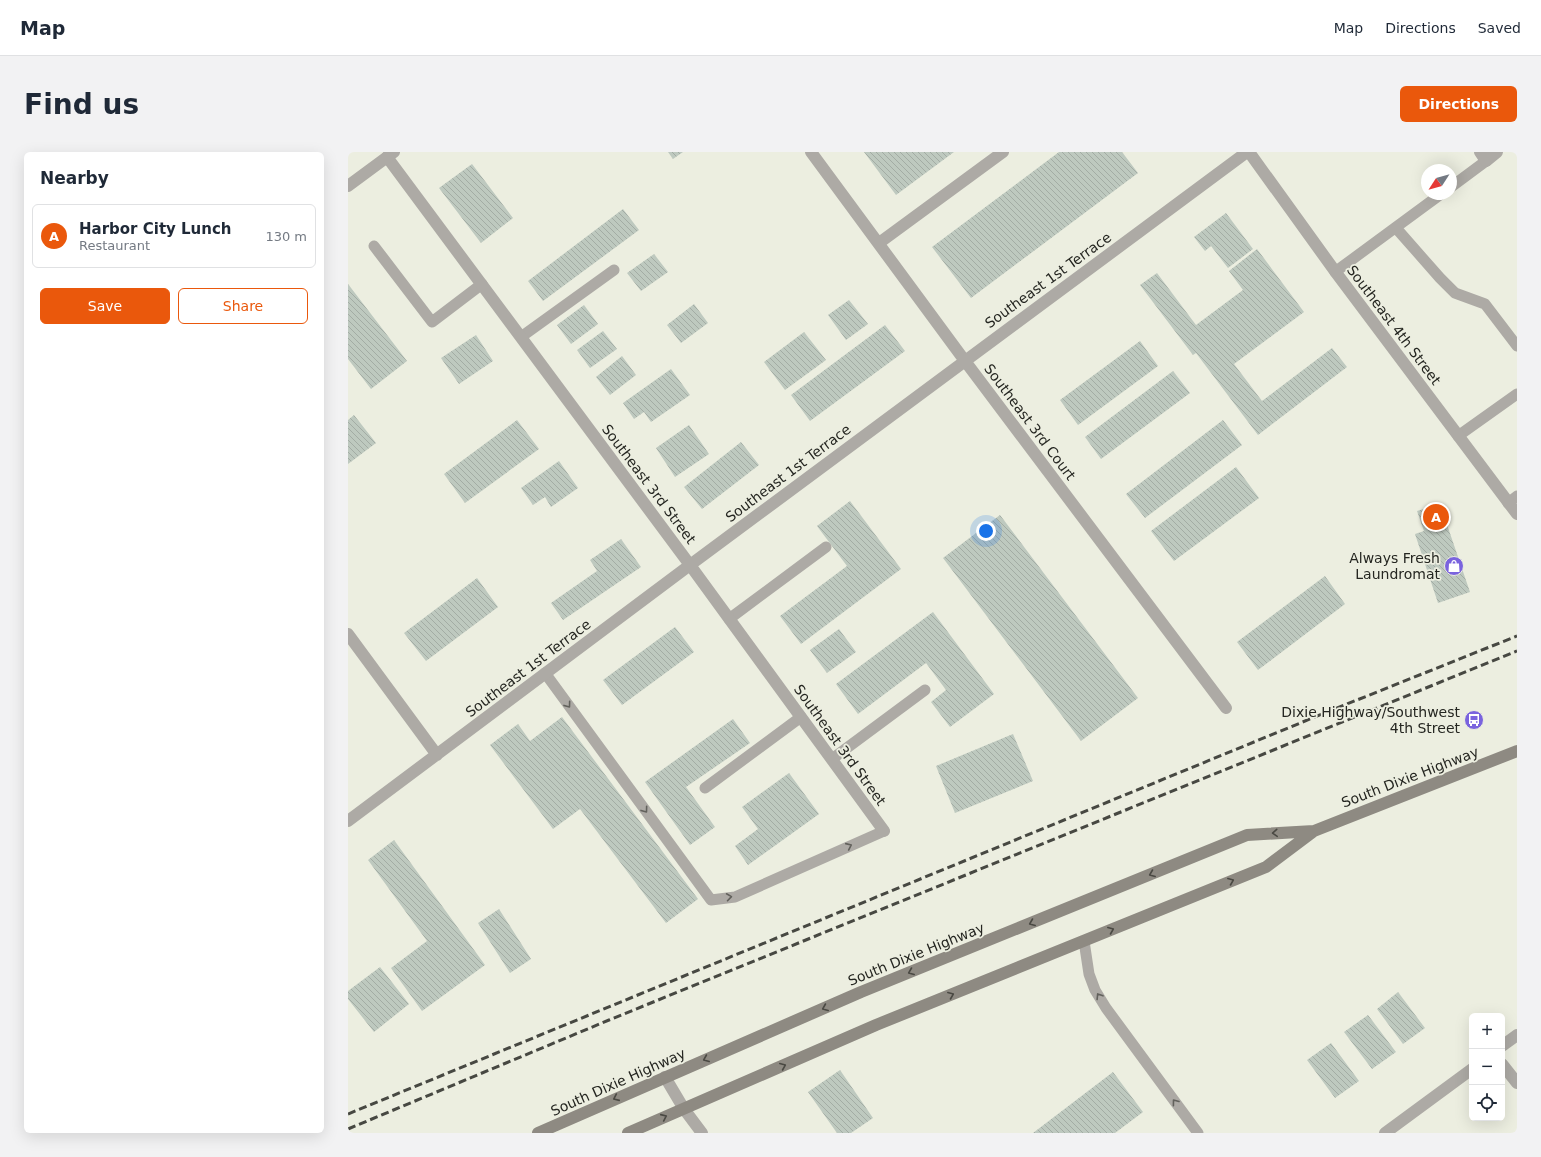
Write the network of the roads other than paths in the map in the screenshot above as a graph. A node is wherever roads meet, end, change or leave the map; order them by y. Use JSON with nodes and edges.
{"nodes":[{"id":1,"x":811,"y":152,"type":"edge"},
{"id":2,"x":1003,"y":152,"type":"edge"},
{"id":3,"x":1248,"y":152,"type":"edge"},
{"id":4,"x":1498,"y":152,"type":"edge"},
{"id":5,"x":390,"y":154,"type":"edge"},
{"id":6,"x":1483,"y":156,"type":"edge"},
{"id":7,"x":1457,"y":181,"type":"edge"},
{"id":8,"x":348,"y":186,"type":"edge"},
{"id":9,"x":1433,"y":200,"type":"edge"},
{"id":10,"x":1396,"y":228,"type":"junction"},
{"id":11,"x":878,"y":244,"type":"junction"},
{"id":12,"x":374,"y":246,"type":"dead end"},
{"id":13,"x":614,"y":270,"type":"dead end"},
{"id":14,"x":1335,"y":272,"type":"junction"},
{"id":15,"x":482,"y":284,"type":"junction"},
{"id":16,"x":521,"y":337,"type":"junction"},
{"id":17,"x":1517,"y":346,"type":"edge"},
{"id":18,"x":965,"y":361,"type":"junction"},
{"id":19,"x":1517,"y":394,"type":"edge"},
{"id":20,"x":1458,"y":436,"type":"junction"},
{"id":21,"x":1513,"y":500,"type":"edge"},
{"id":22,"x":1517,"y":514,"type":"edge"},
{"id":23,"x":826,"y":547,"type":"dead end"},
{"id":24,"x":690,"y":564,"type":"junction"},
{"id":25,"x":729,"y":618,"type":"junction"},
{"id":26,"x":348,"y":634,"type":"edge"},
{"id":27,"x":546,"y":673,"type":"junction"},
{"id":28,"x":925,"y":690,"type":"dead end"},
{"id":29,"x":1226,"y":708,"type":"dead end"},
{"id":30,"x":801,"y":717,"type":"junction"},
{"id":31,"x":1517,"y":751,"type":"edge"},
{"id":32,"x":437,"y":755,"type":"junction"},
{"id":33,"x":832,"y":759,"type":"junction"},
{"id":34,"x":705,"y":788,"type":"dead end"},
{"id":35,"x":348,"y":821,"type":"edge"},
{"id":36,"x":884,"y":831,"type":"joint"},
{"id":37,"x":1314,"y":831,"type":"junction"},
{"id":38,"x":1084,"y":941,"type":"junction"},
{"id":39,"x":1517,"y":1035,"type":"edge"},
{"id":40,"x":1505,"y":1044,"type":"edge"},
{"id":41,"x":1505,"y":1068,"type":"edge"},
{"id":42,"x":1469,"y":1070,"type":"edge"},
{"id":43,"x":665,"y":1077,"type":"junction"},
{"id":44,"x":1517,"y":1083,"type":"edge"},
{"id":45,"x":684,"y":1108,"type":"junction"},
{"id":46,"x":538,"y":1133,"type":"edge"},
{"id":47,"x":628,"y":1133,"type":"edge"},
{"id":48,"x":702,"y":1133,"type":"edge"},
{"id":49,"x":1198,"y":1133,"type":"edge"},
{"id":50,"x":1385,"y":1133,"type":"edge"}],
"edges":[{"from":1,"to":11,"type":"street","name":"Southeast 3rd Court"},
{"from":2,"to":11,"type":"street"},
{"from":3,"to":14,"type":"street","name":"Southeast 4th Street"},
{"from":3,"to":18,"type":"street","name":"Southeast 1st Terrace"},
{"from":4,"to":6,"type":"street"},
{"from":5,"to":8,"type":"street"},
{"from":5,"to":15,"type":"street","name":"Southeast 3rd Street"},
{"from":6,"to":7,"type":"lane"},
{"from":9,"to":10,"type":"lane"},
{"from":10,"to":14,"type":"lane"},
{"from":10,"to":17,"type":"lane"},
{"from":11,"to":18,"type":"street","name":"Southeast 3rd Court"},
{"from":12,"to":15,"type":"lane"},
{"from":13,"to":16,"type":"lane"},
{"from":14,"to":20,"type":"street","name":"Southeast 4th Street"},
{"from":15,"to":16,"type":"street","name":"Southeast 3rd Street"},
{"from":16,"to":24,"type":"street","name":"Southeast 3rd Street"},
{"from":18,"to":24,"type":"street","name":"Southeast 1st Terrace"},
{"from":18,"to":29,"type":"street","name":"Southeast 3rd Court"},
{"from":19,"to":20,"type":"lane"},
{"from":20,"to":21,"type":"street","name":"Southeast 4th Street"},
{"from":21,"to":22,"type":"street","name":"Southeast 4th Street"},
{"from":23,"to":25,"type":"lane"},
{"from":24,"to":25,"type":"street","name":"Southeast 3rd Street"},
{"from":24,"to":27,"type":"street","name":"Southeast 1st Terrace"},
{"from":25,"to":30,"type":"street","name":"Southeast 3rd Street"},
{"from":26,"to":32,"type":"street"},
{"from":27,"to":32,"type":"street","name":"Southeast 1st Terrace"},
{"from":27,"to":36,"type":"lane","one_way":true},
{"from":28,"to":33,"type":"lane"},
{"from":30,"to":33,"type":"street","name":"Southeast 3rd Street"},
{"from":30,"to":34,"type":"lane"},
{"from":31,"to":37,"type":"main road","name":"South Dixie Highway"},
{"from":32,"to":35,"type":"street","name":"Southeast 1st Terrace"},
{"from":33,"to":36,"type":"street","name":"Southeast 3rd Street"},
{"from":38,"to":37,"type":"main road","name":"South Dixie Highway","one_way":true},
{"from":37,"to":43,"type":"main road","name":"South Dixie Highway","one_way":true},
{"from":45,"to":38,"type":"main road","name":"South Dixie Highway","one_way":true},
{"from":49,"to":38,"type":"lane","one_way":true},
{"from":39,"to":40,"type":"street"},
{"from":41,"to":44,"type":"street"},
{"from":42,"to":50,"type":"street"},
{"from":43,"to":45,"type":"street"},
{"from":43,"to":46,"type":"main road","name":"South Dixie Highway","one_way":true},
{"from":47,"to":45,"type":"main road","name":"South Dixie Highway","one_way":true},
{"from":45,"to":48,"type":"street"}]}
